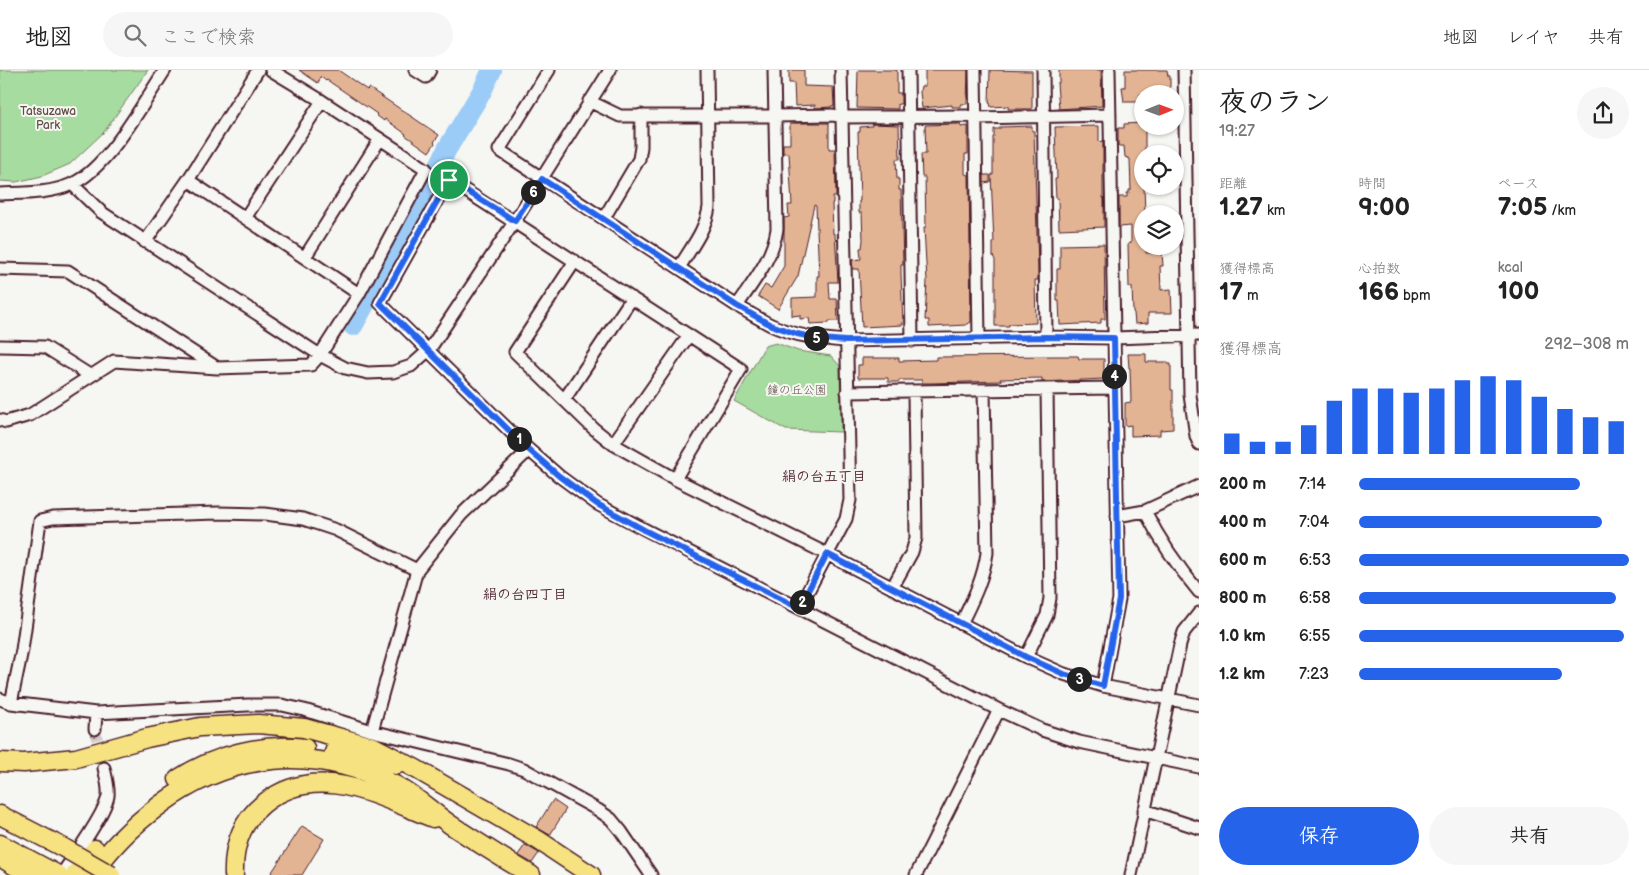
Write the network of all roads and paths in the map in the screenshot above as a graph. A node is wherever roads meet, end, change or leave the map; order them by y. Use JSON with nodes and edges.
{"nodes":[{"id":1,"x":165,"y":70,"type":"edge"},
{"id":2,"x":258,"y":70,"type":"edge"},
{"id":3,"x":272,"y":70,"type":"edge"},
{"id":4,"x":415,"y":70,"type":"edge"},
{"id":5,"x":430,"y":70,"type":"edge"},
{"id":6,"x":549,"y":70,"type":"edge"},
{"id":7,"x":610,"y":70,"type":"edge"},
{"id":8,"x":707,"y":70,"type":"edge"},
{"id":9,"x":774,"y":70,"type":"edge"},
{"id":10,"x":841,"y":70,"type":"edge"},
{"id":11,"x":908,"y":70,"type":"edge"},
{"id":12,"x":975,"y":70,"type":"edge"},
{"id":13,"x":1043,"y":70,"type":"edge"},
{"id":14,"x":1109,"y":70,"type":"edge"},
{"id":15,"x":1184,"y":70,"type":"edge"},
{"id":16,"x":322,"y":101,"type":"junction"},
{"id":17,"x":590,"y":101,"type":"junction"},
{"id":18,"x":641,"y":115,"type":"junction"},
{"id":19,"x":1110,"y":115,"type":"junction"},
{"id":20,"x":706,"y":116,"type":"junction"},
{"id":21,"x":775,"y":116,"type":"junction"},
{"id":22,"x":842,"y":117,"type":"junction"},
{"id":23,"x":909,"y":117,"type":"junction"},
{"id":24,"x":1043,"y":117,"type":"junction"},
{"id":25,"x":976,"y":118,"type":"junction"},
{"id":26,"x":380,"y":139,"type":"junction"},
{"id":27,"x":542,"y":179,"type":"junction"},
{"id":28,"x":188,"y":180,"type":"junction"},
{"id":29,"x":72,"y":184,"type":"junction"},
{"id":30,"x":0,"y":194,"type":"edge"},
{"id":31,"x":244,"y":218,"type":"junction"},
{"id":32,"x":604,"y":218,"type":"junction"},
{"id":33,"x":515,"y":221,"type":"junction"},
{"id":34,"x":145,"y":242,"type":"junction"},
{"id":35,"x":305,"y":257,"type":"junction"},
{"id":36,"x":576,"y":261,"type":"junction"},
{"id":37,"x":679,"y":268,"type":"junction"},
{"id":38,"x":0,"y":269,"type":"edge"},
{"id":39,"x":359,"y":294,"type":"junction"},
{"id":40,"x":632,"y":298,"type":"junction"},
{"id":41,"x":737,"y":306,"type":"junction"},
{"id":42,"x":1194,"y":335,"type":"edge"},
{"id":43,"x":689,"y":336,"type":"junction"},
{"id":44,"x":1046,"y":337,"type":"junction"},
{"id":45,"x":1114,"y":338,"type":"junction"},
{"id":46,"x":979,"y":339,"type":"junction"},
{"id":47,"x":846,"y":341,"type":"junction"},
{"id":48,"x":912,"y":341,"type":"junction"},
{"id":49,"x":0,"y":346,"type":"edge"},
{"id":50,"x":429,"y":350,"type":"junction"},
{"id":51,"x":320,"y":355,"type":"junction"},
{"id":52,"x":217,"y":368,"type":"junction"},
{"id":53,"x":91,"y":376,"type":"junction"},
{"id":54,"x":1114,"y":388,"type":"junction"},
{"id":55,"x":1047,"y":389,"type":"junction"},
{"id":56,"x":984,"y":390,"type":"junction"},
{"id":57,"x":847,"y":392,"type":"junction"},
{"id":58,"x":914,"y":392,"type":"junction"},
{"id":59,"x":564,"y":400,"type":"junction"},
{"id":60,"x":0,"y":420,"type":"edge"},
{"id":61,"x":613,"y":444,"type":"junction"},
{"id":62,"x":1199,"y":444,"type":"edge"},
{"id":63,"x":529,"y":450,"type":"junction"},
{"id":64,"x":675,"y":479,"type":"junction"},
{"id":65,"x":1199,"y":486,"type":"edge"},
{"id":66,"x":1145,"y":512,"type":"junction"},
{"id":67,"x":1117,"y":516,"type":"junction"},
{"id":68,"x":827,"y":554,"type":"junction"},
{"id":69,"x":417,"y":570,"type":"junction"},
{"id":70,"x":892,"y":588,"type":"junction"},
{"id":71,"x":1199,"y":592,"type":"edge"},
{"id":72,"x":799,"y":608,"type":"junction"},
{"id":73,"x":1199,"y":613,"type":"edge"},
{"id":74,"x":961,"y":624,"type":"junction"},
{"id":75,"x":1026,"y":657,"type":"junction"},
{"id":76,"x":1103,"y":686,"type":"junction"},
{"id":77,"x":1168,"y":699,"type":"junction"},
{"id":78,"x":6,"y":701,"type":"edge"},
{"id":79,"x":1199,"y":705,"type":"edge"},
{"id":80,"x":999,"y":710,"type":"junction"},
{"id":81,"x":96,"y":713,"type":"junction"},
{"id":82,"x":95,"y":729,"type":"tunnel mouth"},
{"id":83,"x":372,"y":731,"type":"junction"},
{"id":84,"x":1156,"y":759,"type":"junction"},
{"id":85,"x":0,"y":762,"type":"edge"},
{"id":86,"x":1199,"y":767,"type":"edge"},
{"id":87,"x":104,"y":768,"type":"tunnel mouth"},
{"id":88,"x":416,"y":769,"type":"junction"},
{"id":89,"x":1144,"y":810,"type":"junction"},
{"id":90,"x":0,"y":815,"type":"edge"},
{"id":91,"x":450,"y":824,"type":"junction"},
{"id":92,"x":1199,"y":828,"type":"edge"},
{"id":93,"x":0,"y":844,"type":"edge"},
{"id":94,"x":0,"y":856,"type":"edge"},
{"id":95,"x":55,"y":873,"type":"edge"},
{"id":96,"x":30,"y":875,"type":"edge"},
{"id":97,"x":76,"y":875,"type":"edge"},
{"id":98,"x":92,"y":875,"type":"edge"},
{"id":99,"x":111,"y":875,"type":"edge"},
{"id":100,"x":234,"y":875,"type":"edge"},
{"id":101,"x":531,"y":875,"type":"edge"},
{"id":102,"x":591,"y":875,"type":"edge"},
{"id":103,"x":651,"y":875,"type":"edge"},
{"id":104,"x":916,"y":875,"type":"edge"},
{"id":105,"x":1131,"y":875,"type":"edge"}],
"edges":[{"from":1,"to":29,"type":"street"},
{"from":2,"to":28,"type":"street"},
{"from":3,"to":16,"type":"street"},
{"from":4,"to":5,"type":"street"},
{"from":6,"to":27,"type":"street"},
{"from":7,"to":17,"type":"street"},
{"from":8,"to":20,"type":"street"},
{"from":9,"to":21,"type":"street"},
{"from":10,"to":22,"type":"street"},
{"from":11,"to":23,"type":"street"},
{"from":12,"to":25,"type":"street"},
{"from":13,"to":24,"type":"street"},
{"from":14,"to":19,"type":"street"},
{"from":15,"to":42,"type":"street"},
{"from":16,"to":26,"type":"street"},
{"from":16,"to":31,"type":"street"},
{"from":17,"to":18,"type":"street"},
{"from":17,"to":27,"type":"street"},
{"from":18,"to":20,"type":"street"},
{"from":18,"to":32,"type":"street"},
{"from":19,"to":24,"type":"street"},
{"from":19,"to":45,"type":"street"},
{"from":20,"to":21,"type":"street"},
{"from":20,"to":37,"type":"street"},
{"from":21,"to":22,"type":"street"},
{"from":21,"to":41,"type":"street"},
{"from":22,"to":23,"type":"street"},
{"from":22,"to":47,"type":"street"},
{"from":23,"to":25,"type":"street"},
{"from":23,"to":48,"type":"street"},
{"from":24,"to":25,"type":"street"},
{"from":24,"to":44,"type":"street"},
{"from":25,"to":46,"type":"street"},
{"from":26,"to":35,"type":"street"},
{"from":26,"to":39,"type":"street"},
{"from":27,"to":32,"type":"street"},
{"from":27,"to":33,"type":"street"},
{"from":28,"to":31,"type":"street"},
{"from":28,"to":34,"type":"street"},
{"from":29,"to":30,"type":"street"},
{"from":29,"to":34,"type":"street"},
{"from":31,"to":35,"type":"street"},
{"from":32,"to":37,"type":"street"},
{"from":33,"to":36,"type":"street"},
{"from":33,"to":50,"type":"street"},
{"from":33,"to":50,"type":"street"},
{"from":34,"to":51,"type":"street"},
{"from":35,"to":39,"type":"street"},
{"from":36,"to":40,"type":"street"},
{"from":36,"to":59,"type":"street"},
{"from":37,"to":41,"type":"street"},
{"from":38,"to":52,"type":"street"},
{"from":39,"to":51,"type":"street"},
{"from":40,"to":43,"type":"street"},
{"from":40,"to":59,"type":"street"},
{"from":41,"to":47,"type":"street"},
{"from":42,"to":45,"type":"street"},
{"from":42,"to":62,"type":"street"},
{"from":43,"to":61,"type":"street"},
{"from":43,"to":64,"type":"street"},
{"from":44,"to":45,"type":"street"},
{"from":44,"to":46,"type":"street"},
{"from":45,"to":54,"type":"street"},
{"from":46,"to":48,"type":"street"},
{"from":47,"to":48,"type":"street"},
{"from":47,"to":57,"type":"street"},
{"from":49,"to":53,"type":"street"},
{"from":50,"to":51,"type":"street"},
{"from":50,"to":63,"type":"street"},
{"from":51,"to":52,"type":"street"},
{"from":52,"to":53,"type":"street"},
{"from":53,"to":60,"type":"street"},
{"from":54,"to":55,"type":"street"},
{"from":54,"to":67,"type":"street"},
{"from":55,"to":56,"type":"street"},
{"from":55,"to":75,"type":"street"},
{"from":56,"to":58,"type":"street"},
{"from":56,"to":74,"type":"street"},
{"from":57,"to":58,"type":"street"},
{"from":57,"to":68,"type":"street"},
{"from":58,"to":70,"type":"street"},
{"from":59,"to":61,"type":"street"},
{"from":61,"to":64,"type":"street"},
{"from":63,"to":69,"type":"street"},
{"from":63,"to":72,"type":"street"},
{"from":64,"to":68,"type":"street"},
{"from":65,"to":66,"type":"street"},
{"from":66,"to":67,"type":"street"},
{"from":66,"to":71,"type":"street"},
{"from":67,"to":76,"type":"street"},
{"from":68,"to":70,"type":"street"},
{"from":68,"to":72,"type":"street"},
{"from":69,"to":78,"type":"street"},
{"from":69,"to":83,"type":"street"},
{"from":70,"to":74,"type":"street"},
{"from":72,"to":80,"type":"street"},
{"from":73,"to":77,"type":"street"},
{"from":74,"to":75,"type":"street"},
{"from":75,"to":76,"type":"street"},
{"from":76,"to":77,"type":"street"},
{"from":77,"to":79,"type":"street"},
{"from":77,"to":84,"type":"street"},
{"from":78,"to":81,"type":"street"},
{"from":80,"to":84,"type":"street"},
{"from":80,"to":104,"type":"street"},
{"from":81,"to":82,"type":"street"},
{"from":81,"to":83,"type":"street"},
{"from":83,"to":103,"type":"street"},
{"from":84,"to":86,"type":"street"},
{"from":84,"to":89,"type":"street"},
{"from":85,"to":88,"type":"highway"},
{"from":87,"to":95,"type":"street"},
{"from":88,"to":97,"type":"highway"},
{"from":88,"to":102,"type":"highway"},
{"from":89,"to":92,"type":"street"},
{"from":89,"to":105,"type":"street"},
{"from":90,"to":99,"type":"highway","bridge":true},
{"from":91,"to":98,"type":"highway"},
{"from":91,"to":100,"type":"highway"},
{"from":91,"to":101,"type":"highway"},
{"from":93,"to":95,"type":"highway"},
{"from":94,"to":96,"type":"highway"}]}
